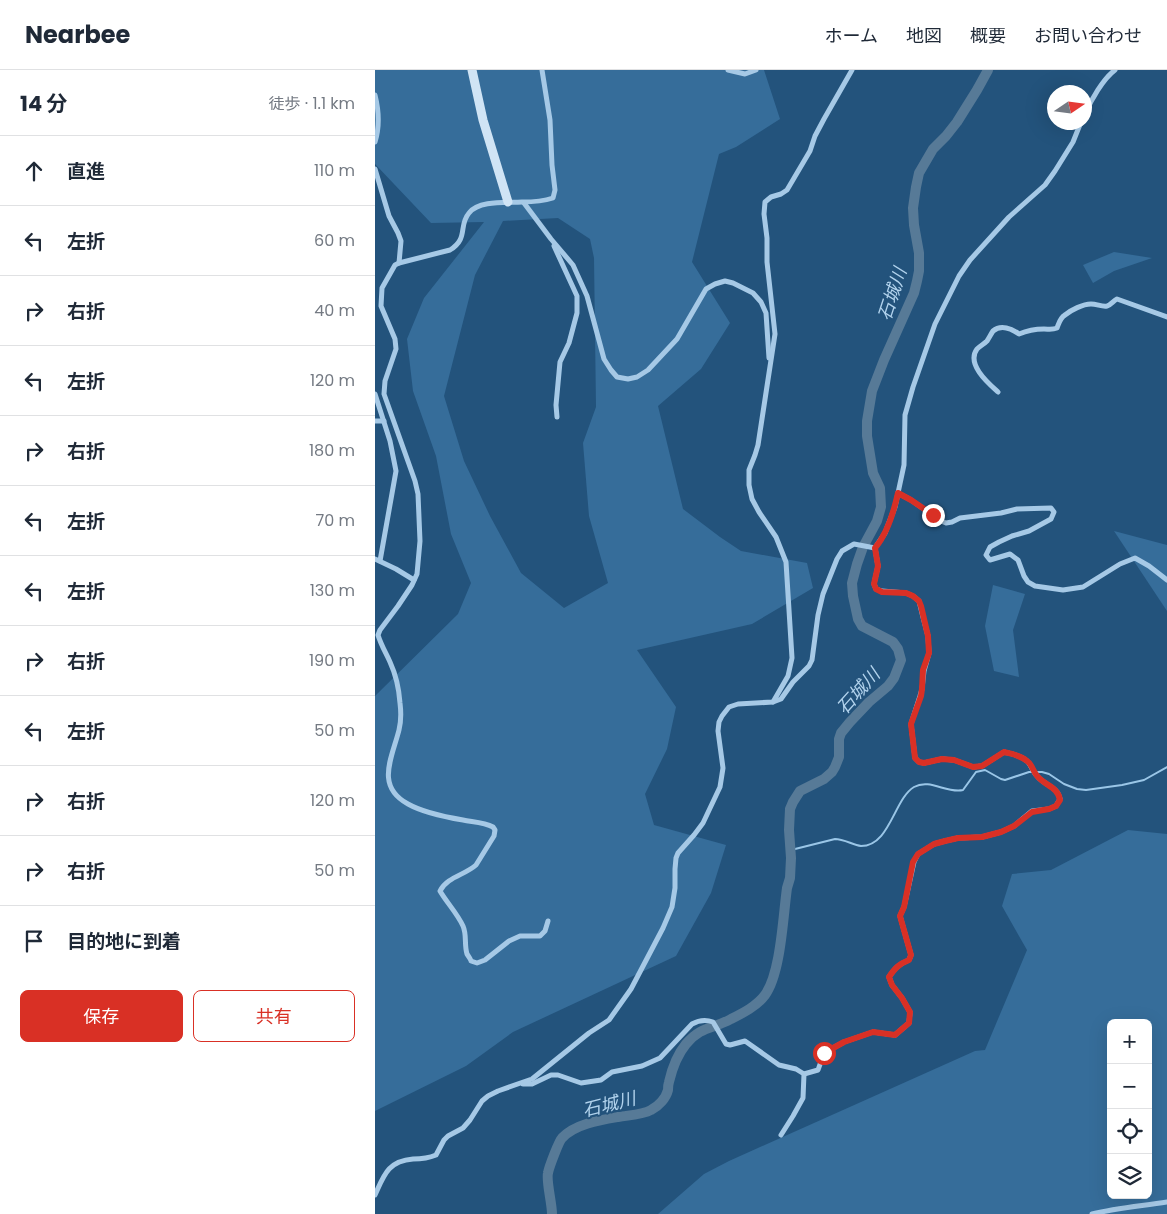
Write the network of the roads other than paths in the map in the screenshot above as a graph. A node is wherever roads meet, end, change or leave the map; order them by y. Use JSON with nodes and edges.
{"nodes":[{"id":1,"x":472,"y":70,"type":"edge"},
{"id":2,"x":542,"y":70,"type":"edge"},
{"id":3,"x":728,"y":70,"type":"edge"},
{"id":4,"x":756,"y":70,"type":"edge"},
{"id":5,"x":851,"y":70,"type":"edge"},
{"id":6,"x":1115,"y":70,"type":"edge"},
{"id":7,"x":375,"y":95,"type":"edge"},
{"id":8,"x":1092,"y":102,"type":"edge"},
{"id":9,"x":1078,"y":130,"type":"edge"},
{"id":10,"x":375,"y":142,"type":"edge"},
{"id":11,"x":375,"y":169,"type":"edge"},
{"id":12,"x":507,"y":202,"type":"junction"},
{"id":13,"x":524,"y":202,"type":"junction"},
{"id":14,"x":551,"y":239,"type":"junction"},
{"id":15,"x":399,"y":263,"type":"junction"},
{"id":16,"x":381,"y":306,"type":"junction"},
{"id":17,"x":375,"y":307,"type":"edge"},
{"id":18,"x":1167,"y":317,"type":"edge"},
{"id":19,"x":770,"y":367,"type":"junction"},
{"id":20,"x":998,"y":392,"type":"dead end"},
{"id":21,"x":375,"y":394,"type":"edge"},
{"id":22,"x":557,"y":417,"type":"dead end"},
{"id":23,"x":384,"y":421,"type":"junction"},
{"id":24,"x":375,"y":422,"type":"edge"},
{"id":25,"x":898,"y":493,"type":"junction"},
{"id":26,"x":874,"y":548,"type":"junction"},
{"id":27,"x":377,"y":560,"type":"edge"},
{"id":28,"x":414,"y":580,"type":"junction"},
{"id":29,"x":1167,"y":580,"type":"edge"},
{"id":30,"x":773,"y":702,"type":"junction"},
{"id":31,"x":549,"y":921,"type":"dead end"},
{"id":32,"x":804,"y":1074,"type":"junction"},
{"id":33,"x":520,"y":1084,"type":"junction"},
{"id":34,"x":781,"y":1135,"type":"dead end"},
{"id":35,"x":375,"y":1195,"type":"edge"},
{"id":36,"x":1167,"y":1202,"type":"edge"},
{"id":37,"x":1092,"y":1214,"type":"edge"}],
"edges":[{"from":1,"to":12,"type":"street"},
{"from":2,"to":13,"type":"street"},
{"from":3,"to":4,"type":"street"},
{"from":5,"to":19,"type":"street"},
{"from":6,"to":8,"type":"street"},
{"from":7,"to":10,"type":"street"},
{"from":9,"to":25,"type":"street"},
{"from":11,"to":15,"type":"street"},
{"from":12,"to":13,"type":"street"},
{"from":12,"to":15,"type":"street"},
{"from":13,"to":14,"type":"street"},
{"from":14,"to":19,"type":"street"},
{"from":14,"to":22,"type":"street"},
{"from":15,"to":16,"type":"street"},
{"from":16,"to":17,"type":"street"},
{"from":16,"to":28,"type":"street"},
{"from":18,"to":20,"type":"street"},
{"from":19,"to":30,"type":"street"},
{"from":21,"to":23,"type":"street"},
{"from":23,"to":24,"type":"street"},
{"from":23,"to":27,"type":"street"},
{"from":25,"to":26,"type":"street"},
{"from":25,"to":29,"type":"street"},
{"from":26,"to":30,"type":"street"},
{"from":26,"to":32,"type":"street"},
{"from":27,"to":28,"type":"street"},
{"from":28,"to":31,"type":"street"},
{"from":30,"to":33,"type":"street"},
{"from":32,"to":33,"type":"street"},
{"from":32,"to":34,"type":"street"},
{"from":33,"to":35,"type":"street"},
{"from":36,"to":37,"type":"street"}]}
